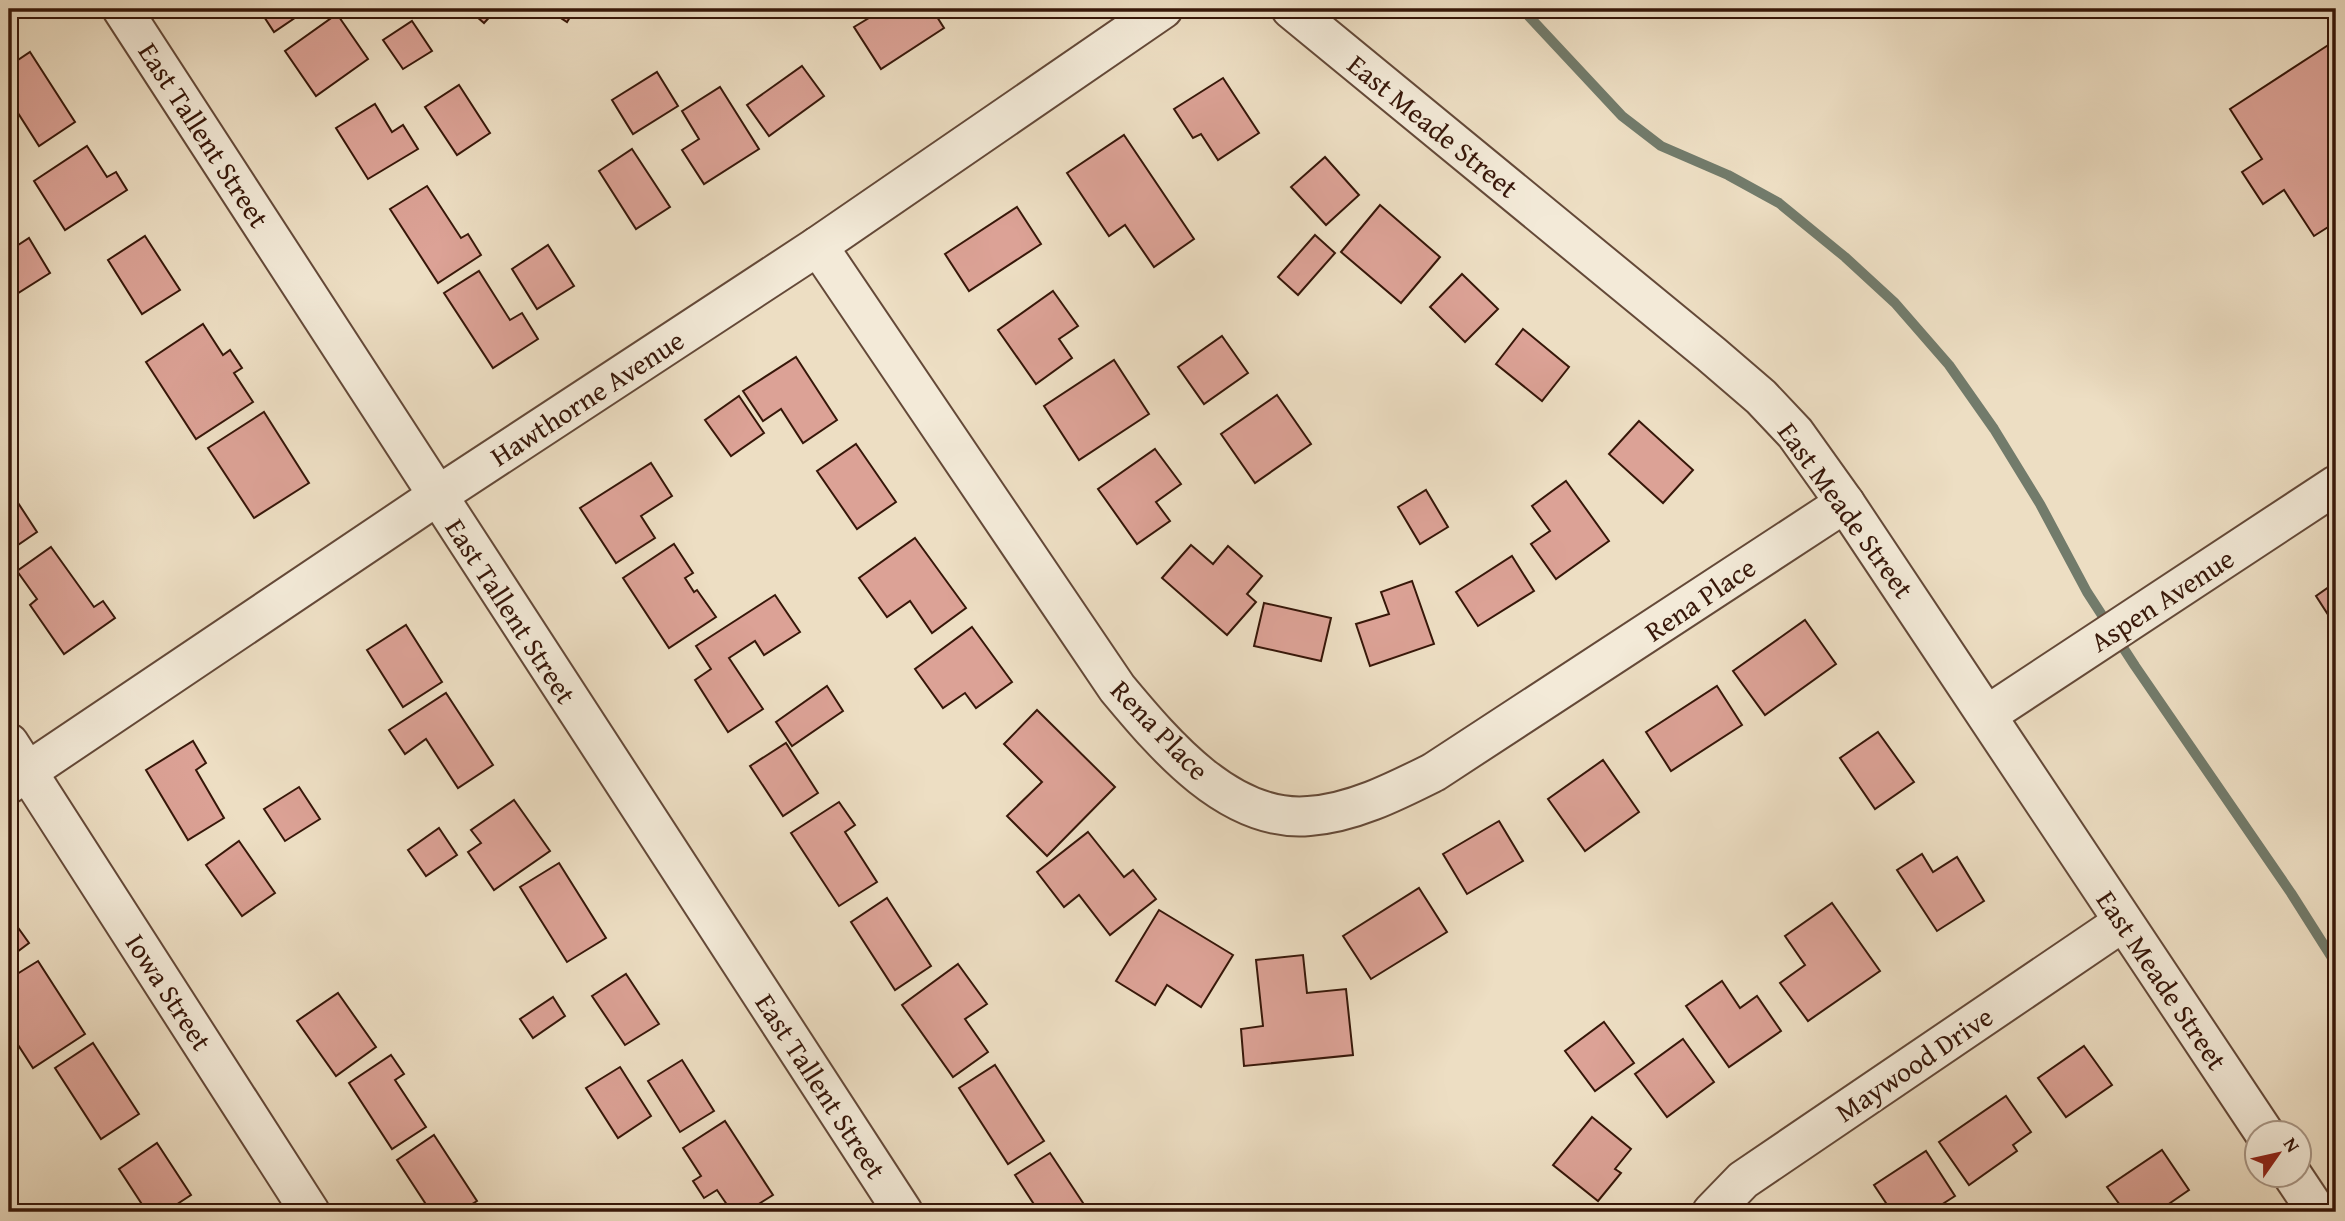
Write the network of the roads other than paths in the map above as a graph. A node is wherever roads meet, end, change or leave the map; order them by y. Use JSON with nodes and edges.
{"nodes":[{"id":1,"x":122,"y":9,"type":"edge"},
{"id":2,"x":1163,"y":9,"type":"edge"},
{"id":3,"x":1291,"y":9,"type":"edge"},
{"id":4,"x":818,"y":246,"type":"junction"},
{"id":5,"x":2336,"y":485,"type":"edge"},
{"id":6,"x":437,"y":496,"type":"junction"},
{"id":7,"x":1845,"y":503,"type":"junction"},
{"id":8,"x":1987,"y":715,"type":"junction"},
{"id":9,"x":15,"y":766,"type":"edge"},
{"id":10,"x":2123,"y":922,"type":"junction"},
{"id":11,"x":2255,"y":1120,"type":"edge"},
{"id":12,"x":2303,"y":1190,"type":"edge"},
{"id":13,"x":310,"y":1212,"type":"edge"},
{"id":14,"x":903,"y":1212,"type":"edge"},
{"id":15,"x":1712,"y":1212,"type":"edge"},
{"id":16,"x":2317,"y":1212,"type":"edge"}],
"edges":[{"from":1,"to":6,"type":"street","name":"East Tallent Street"},
{"from":2,"to":4,"type":"street","name":"Hawthorne Avenue"},
{"from":3,"to":7,"type":"street","name":"East Meade Street"},
{"from":4,"to":6,"type":"street","name":"Hawthorne Avenue"},
{"from":4,"to":7,"type":"street","name":"Rena Place"},
{"from":5,"to":8,"type":"street","name":"Aspen Avenue"},
{"from":6,"to":9,"type":"street","name":"Hawthorne Avenue"},
{"from":6,"to":14,"type":"street","name":"East Tallent Street"},
{"from":7,"to":8,"type":"street","name":"East Meade Street"},
{"from":8,"to":10,"type":"street","name":"East Meade Street"},
{"from":9,"to":13,"type":"street","name":"Iowa Street"},
{"from":10,"to":11,"type":"street","name":"East Meade Street"},
{"from":10,"to":15,"type":"street","name":"Maywood Drive"},
{"from":12,"to":16,"type":"street"}]}
